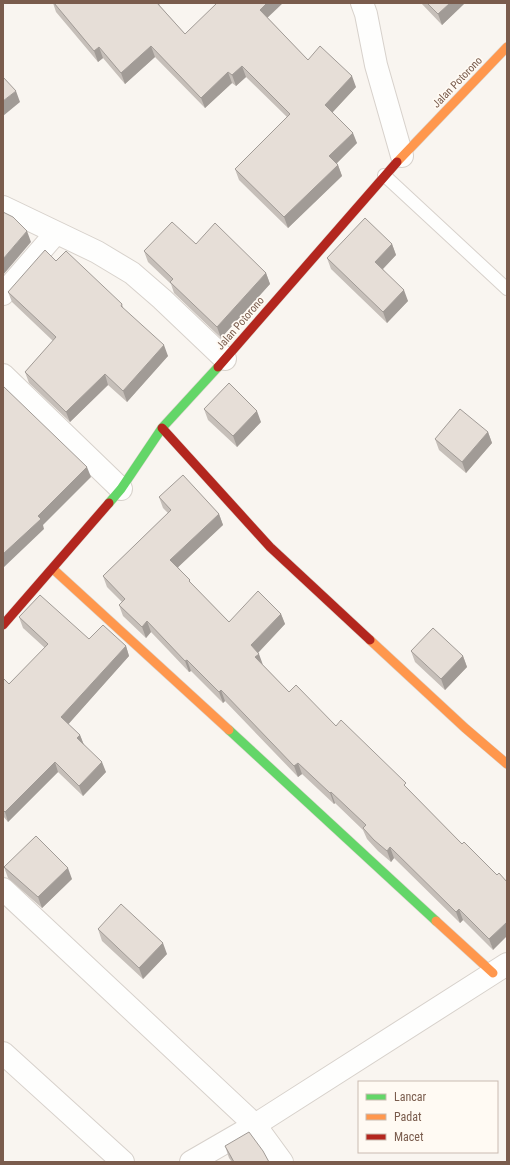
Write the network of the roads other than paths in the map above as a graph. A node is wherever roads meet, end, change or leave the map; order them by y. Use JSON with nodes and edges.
{"nodes":[{"id":1,"x":362,"y":3,"type":"edge"},
{"id":2,"x":507,"y":47,"type":"edge"},
{"id":3,"x":402,"y":156,"type":"junction"},
{"id":4,"x":384,"y":175,"type":"junction"},
{"id":5,"x":3,"y":207,"type":"edge"},
{"id":6,"x":56,"y":233,"type":"junction"},
{"id":7,"x":507,"y":289,"type":"edge"},
{"id":8,"x":3,"y":294,"type":"edge"},
{"id":9,"x":225,"y":359,"type":"junction"},
{"id":10,"x":3,"y":375,"type":"edge"},
{"id":11,"x":162,"y":428,"type":"junction"},
{"id":12,"x":121,"y":489,"type":"junction"},
{"id":13,"x":53,"y":569,"type":"junction"},
{"id":14,"x":3,"y":625,"type":"edge"},
{"id":15,"x":507,"y":764,"type":"edge"},
{"id":16,"x":3,"y":889,"type":"edge"},
{"id":17,"x":500,"y":969,"type":"edge"},
{"id":18,"x":3,"y":1052,"type":"edge"},
{"id":19,"x":256,"y":1125,"type":"junction"},
{"id":20,"x":123,"y":1162,"type":"edge"},
{"id":21,"x":191,"y":1162,"type":"edge"},
{"id":22,"x":282,"y":1162,"type":"edge"}],
"edges":[{"from":1,"to":3,"type":"street"},
{"from":2,"to":3,"type":"street","name":"Jalan Potorono"},
{"from":3,"to":4,"type":"street","name":"Jalan Potorono"},
{"from":4,"to":7,"type":"lane"},
{"from":4,"to":9,"type":"street","name":"Jalan Potorono"},
{"from":5,"to":6,"type":"street"},
{"from":6,"to":8,"type":"street"},
{"from":6,"to":9,"type":"street"},
{"from":9,"to":11,"type":"street","name":"Jalan Potorono"},
{"from":10,"to":12,"type":"street"},
{"from":11,"to":12,"type":"street","name":"Jalan Potorono"},
{"from":11,"to":15,"type":"street"},
{"from":12,"to":13,"type":"street","name":"Jalan Potorono"},
{"from":13,"to":14,"type":"street","name":"Jalan Potorono"},
{"from":13,"to":17,"type":"street"},
{"from":16,"to":19,"type":"street"},
{"from":17,"to":19,"type":"street"},
{"from":18,"to":20,"type":"street"},
{"from":19,"to":21,"type":"street"},
{"from":19,"to":22,"type":"street"}]}
